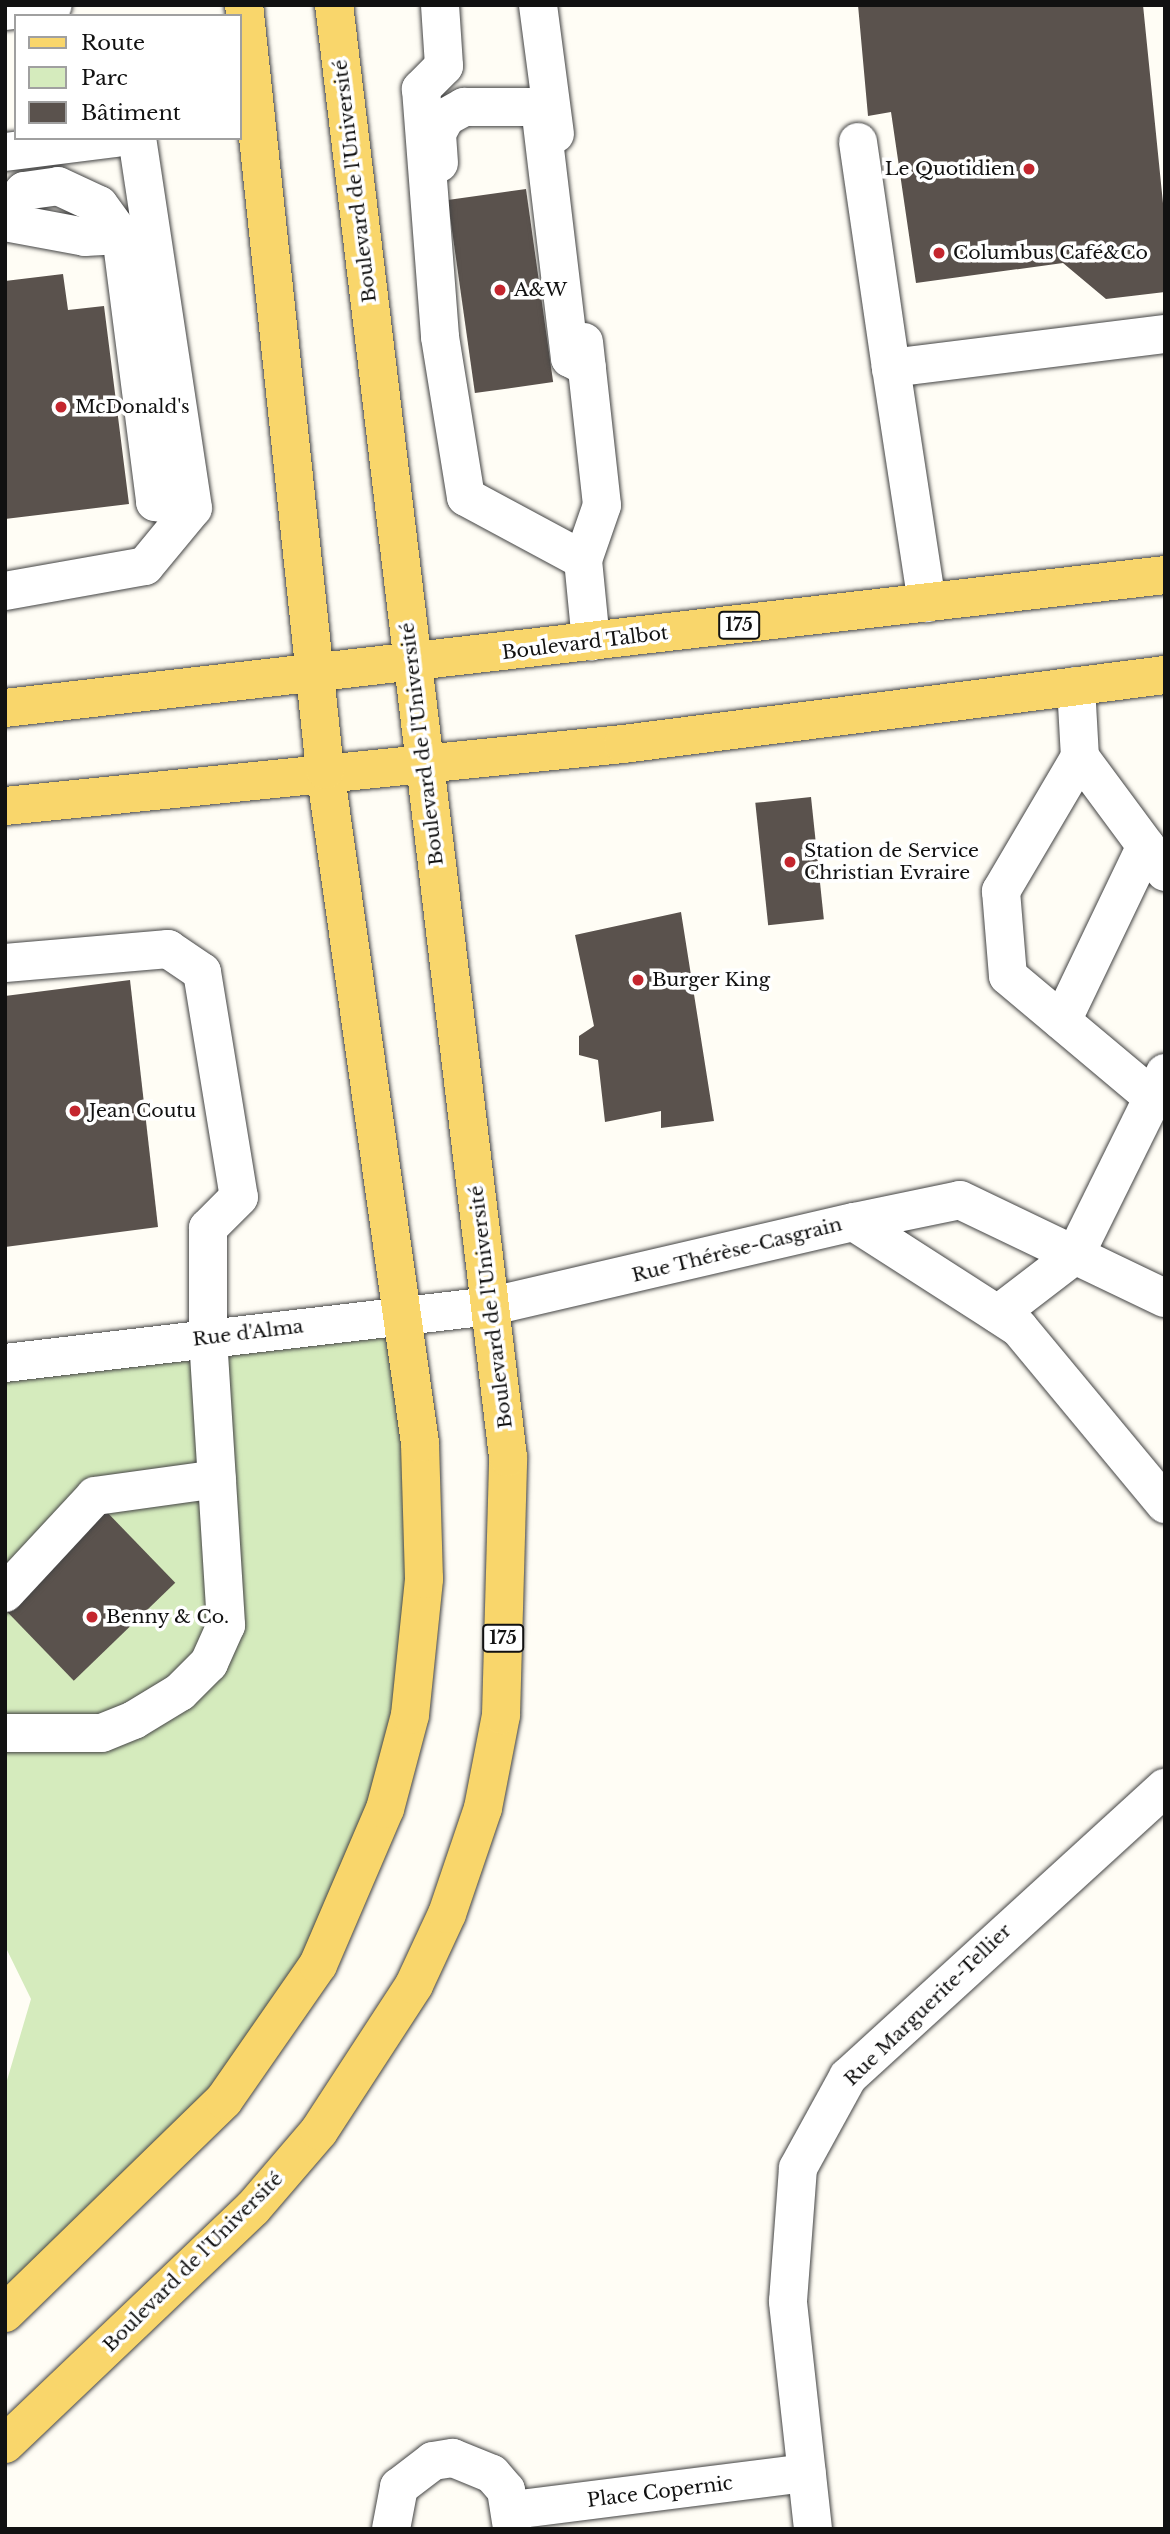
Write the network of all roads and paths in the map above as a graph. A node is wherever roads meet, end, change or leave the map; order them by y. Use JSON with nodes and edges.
{"nodes":[{"id":1,"x":53,"y":5,"type":"edge"},
{"id":2,"x":244,"y":5,"type":"edge"},
{"id":3,"x":334,"y":5,"type":"edge"},
{"id":4,"x":440,"y":5,"type":"edge"},
{"id":5,"x":538,"y":5,"type":"edge"},
{"id":6,"x":5,"y":11,"type":"edge"},
{"id":7,"x":100,"y":140,"type":"edge"},
{"id":8,"x":137,"y":140,"type":"edge"},
{"id":9,"x":858,"y":142,"type":"dead end"},
{"id":10,"x":5,"y":152,"type":"edge"},
{"id":11,"x":5,"y":214,"type":"edge"},
{"id":12,"x":5,"y":222,"type":"edge"},
{"id":13,"x":121,"y":235,"type":"junction"},
{"id":14,"x":1165,"y":334,"type":"edge"},
{"id":15,"x":440,"y":337,"type":"junction"},
{"id":16,"x":587,"y":368,"type":"junction"},
{"id":17,"x":891,"y":368,"type":"junction"},
{"id":18,"x":193,"y":508,"type":"junction"},
{"id":19,"x":583,"y":560,"type":"junction"},
{"id":20,"x":1165,"y":575,"type":"edge"},
{"id":21,"x":5,"y":591,"type":"edge"},
{"id":22,"x":927,"y":603,"type":"junction"},
{"id":23,"x":591,"y":642,"type":"junction"},
{"id":24,"x":412,"y":663,"type":"junction"},
{"id":25,"x":314,"y":674,"type":"junction"},
{"id":26,"x":1165,"y":675,"type":"edge"},
{"id":27,"x":1076,"y":686,"type":"junction"},
{"id":28,"x":5,"y":708,"type":"edge"},
{"id":29,"x":1080,"y":757,"type":"junction"},
{"id":30,"x":424,"y":760,"type":"junction"},
{"id":31,"x":325,"y":771,"type":"junction"},
{"id":32,"x":5,"y":806,"type":"edge"},
{"id":33,"x":1155,"y":859,"type":"edge"},
{"id":34,"x":5,"y":963,"type":"edge"},
{"id":35,"x":1062,"y":1021,"type":"junction"},
{"id":36,"x":1159,"y":1085,"type":"edge"},
{"id":37,"x":854,"y":1222,"type":"junction"},
{"id":38,"x":1075,"y":1255,"type":"junction"},
{"id":39,"x":1165,"y":1298,"type":"edge"},
{"id":40,"x":492,"y":1306,"type":"junction"},
{"id":41,"x":404,"y":1312,"type":"junction"},
{"id":42,"x":998,"y":1314,"type":"junction"},
{"id":43,"x":208,"y":1338,"type":"junction"},
{"id":44,"x":5,"y":1363,"type":"edge"},
{"id":45,"x":217,"y":1479,"type":"junction"},
{"id":46,"x":1165,"y":1504,"type":"edge"},
{"id":47,"x":5,"y":1592,"type":"edge"},
{"id":48,"x":5,"y":1733,"type":"edge"},
{"id":49,"x":1165,"y":1788,"type":"edge"},
{"id":50,"x":5,"y":2313,"type":"edge"},
{"id":51,"x":5,"y":2444,"type":"edge"},
{"id":52,"x":807,"y":2473,"type":"junction"},
{"id":53,"x":512,"y":2520,"type":"edge"},
{"id":54,"x":391,"y":2529,"type":"edge"},
{"id":55,"x":813,"y":2529,"type":"edge"}],
"edges":[{"from":1,"to":6,"type":"street"},
{"from":2,"to":25,"type":"main road"},
{"from":3,"to":24,"type":"main road","name":"Boulevard de l'Université"},
{"from":4,"to":15,"type":"street"},
{"from":5,"to":16,"type":"street"},
{"from":7,"to":10,"type":"street"},
{"from":8,"to":18,"type":"street"},
{"from":9,"to":17,"type":"street"},
{"from":11,"to":13,"type":"street"},
{"from":12,"to":13,"type":"street"},
{"from":13,"to":18,"type":"street"},
{"from":14,"to":17,"type":"street"},
{"from":15,"to":16,"type":"street"},
{"from":15,"to":19,"type":"street"},
{"from":16,"to":19,"type":"street"},
{"from":17,"to":22,"type":"street"},
{"from":18,"to":21,"type":"street"},
{"from":19,"to":23,"type":"street"},
{"from":20,"to":22,"type":"main road","name":"Boulevard Talbot","number":"175"},
{"from":22,"to":23,"type":"main road","name":"Boulevard Talbot","number":"175"},
{"from":23,"to":24,"type":"main road","name":"Boulevard Talbot","number":"175"},
{"from":24,"to":25,"type":"main road","name":"Boulevard Talbot","number":"175"},
{"from":24,"to":30,"type":"main road","name":"Boulevard de l'Université","number":"175"},
{"from":25,"to":28,"type":"main road","name":"Boulevard Talbot"},
{"from":25,"to":31,"type":"main road"},
{"from":26,"to":27,"type":"main road"},
{"from":27,"to":29,"type":"street"},
{"from":27,"to":30,"type":"main road"},
{"from":29,"to":33,"type":"street"},
{"from":29,"to":35,"type":"street"},
{"from":30,"to":31,"type":"main road"},
{"from":30,"to":40,"type":"main road","name":"Boulevard de l'Université","number":"175"},
{"from":31,"to":32,"type":"main road"},
{"from":31,"to":41,"type":"main road"},
{"from":33,"to":35,"type":"street"},
{"from":34,"to":43,"type":"street"},
{"from":35,"to":36,"type":"street"},
{"from":36,"to":38,"type":"street"},
{"from":37,"to":38,"type":"street"},
{"from":37,"to":40,"type":"street","name":"Rue Thérèse-Casgrain"},
{"from":37,"to":42,"type":"street","name":"Rue Thérèse-Casgrain"},
{"from":38,"to":39,"type":"street"},
{"from":38,"to":42,"type":"street"},
{"from":40,"to":41,"type":"street","name":"Rue d'Alma"},
{"from":40,"to":51,"type":"main road","name":"Boulevard de l'Université","number":"175"},
{"from":41,"to":43,"type":"street","name":"Rue d'Alma"},
{"from":41,"to":50,"type":"main road"},
{"from":42,"to":46,"type":"street","name":"Rue Thérèse-Casgrain"},
{"from":43,"to":44,"type":"street","name":"Rue d'Alma"},
{"from":43,"to":45,"type":"street"},
{"from":45,"to":47,"type":"street"},
{"from":45,"to":48,"type":"street"},
{"from":49,"to":52,"type":"street","name":"Rue Marguerite-Tellier"},
{"from":52,"to":53,"type":"street","name":"Place Copernic"},
{"from":52,"to":55,"type":"street","name":"Rue Marguerite-Tellier"},
{"from":53,"to":54,"type":"street","name":"Place Copernic"}]}
